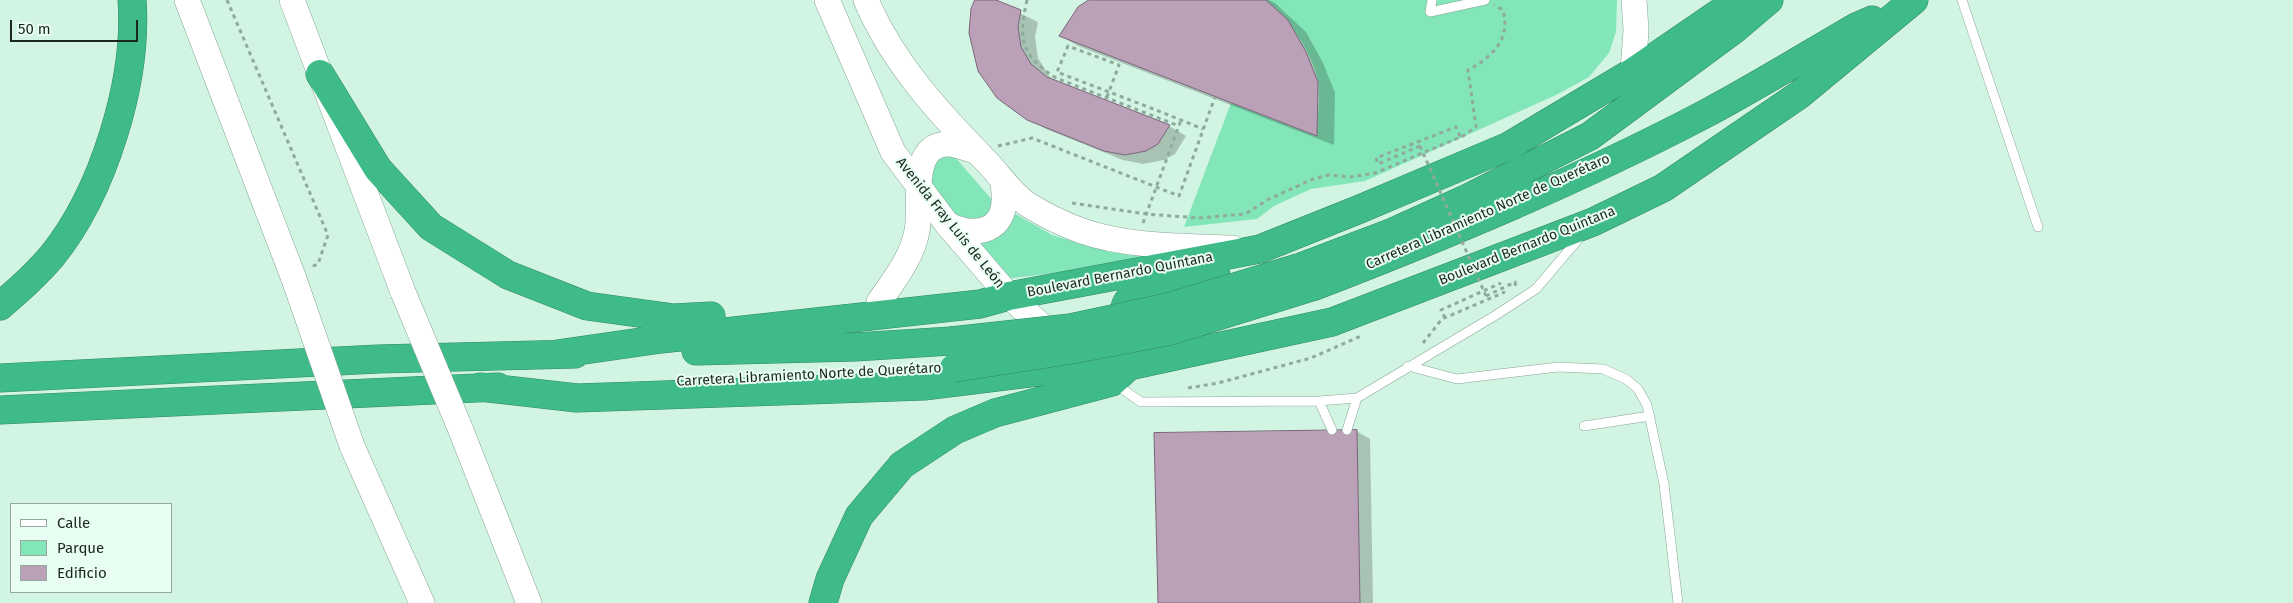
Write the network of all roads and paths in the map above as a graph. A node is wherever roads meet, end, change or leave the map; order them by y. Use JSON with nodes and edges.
{"nodes":[{"id":1,"x":132,"y":0,"type":"edge"},
{"id":2,"x":187,"y":0,"type":"edge"},
{"id":3,"x":227,"y":0,"type":"edge"},
{"id":4,"x":292,"y":0,"type":"edge"},
{"id":5,"x":827,"y":0,"type":"edge"},
{"id":6,"x":866,"y":0,"type":"edge"},
{"id":7,"x":1027,"y":0,"type":"edge"},
{"id":8,"x":1432,"y":0,"type":"edge"},
{"id":9,"x":1485,"y":0,"type":"edge"},
{"id":10,"x":1634,"y":0,"type":"edge"},
{"id":11,"x":1738,"y":0,"type":"edge"},
{"id":12,"x":1768,"y":0,"type":"edge"},
{"id":13,"x":1962,"y":0,"type":"edge"},
{"id":14,"x":1910,"y":3,"type":"edge"},
{"id":15,"x":1633,"y":72,"type":"junction"},
{"id":16,"x":320,"y":74,"type":"junction"},
{"id":17,"x":1073,"y":78,"type":"junction"},
{"id":18,"x":1071,"y":83,"type":"junction"},
{"id":19,"x":1109,"y":92,"type":"junction"},
{"id":20,"x":1107,"y":97,"type":"junction"},
{"id":21,"x":1215,"y":97,"type":"dead end"},
{"id":22,"x":1181,"y":120,"type":"junction"},
{"id":23,"x":1179,"y":126,"type":"junction"},
{"id":24,"x":1203,"y":129,"type":"junction"},
{"id":25,"x":1509,"y":146,"type":"junction"},
{"id":26,"x":989,"y":150,"type":"junction"},
{"id":27,"x":1426,"y":150,"type":"dead end"},
{"id":28,"x":1003,"y":182,"type":"junction"},
{"id":29,"x":1156,"y":186,"type":"junction"},
{"id":30,"x":919,"y":187,"type":"junction"},
{"id":31,"x":1066,"y":202,"type":"dead end"},
{"id":32,"x":1146,"y":214,"type":"junction"},
{"id":33,"x":1593,"y":222,"type":"junction"},
{"id":34,"x":947,"y":224,"type":"junction"},
{"id":35,"x":2038,"y":227,"type":"dead end"},
{"id":36,"x":1136,"y":241,"type":"junction"},
{"id":37,"x":1260,"y":249,"type":"junction"},
{"id":38,"x":293,"y":276,"type":"junction"},
{"id":39,"x":1306,"y":277,"type":"junction"},
{"id":40,"x":1511,"y":278,"type":"dead end"},
{"id":41,"x":1008,"y":296,"type":"junction"},
{"id":42,"x":879,"y":302,"type":"junction"},
{"id":43,"x":0,"y":306,"type":"edge"},
{"id":44,"x":1445,"y":318,"type":"junction"},
{"id":45,"x":1210,"y":350,"type":"junction"},
{"id":46,"x":557,"y":354,"type":"junction"},
{"id":47,"x":1427,"y":355,"type":"junction"},
{"id":48,"x":1086,"y":366,"type":"junction"},
{"id":49,"x":1408,"y":366,"type":"junction"},
{"id":50,"x":1121,"y":374,"type":"junction"},
{"id":51,"x":0,"y":378,"type":"edge"},
{"id":52,"x":480,"y":388,"type":"junction"},
{"id":53,"x":1356,"y":398,"type":"junction"},
{"id":54,"x":1319,"y":401,"type":"junction"},
{"id":55,"x":0,"y":410,"type":"edge"},
{"id":56,"x":1650,"y":416,"type":"junction"},
{"id":57,"x":1584,"y":426,"type":"dead end"},
{"id":58,"x":1332,"y":430,"type":"dead end"},
{"id":59,"x":1347,"y":430,"type":"dead end"},
{"id":60,"x":422,"y":603,"type":"edge"},
{"id":61,"x":529,"y":603,"type":"edge"},
{"id":62,"x":823,"y":603,"type":"edge"},
{"id":63,"x":1678,"y":603,"type":"edge"}],
"edges":[{"from":1,"to":43,"type":"highway"},
{"from":2,"to":38,"type":"main road"},
{"from":3,"to":38,"type":"path"},
{"from":4,"to":16,"type":"main road"},
{"from":5,"to":30,"type":"main road","name":"Avenida Fray Luis de León"},
{"from":6,"to":26,"type":"main road"},
{"from":7,"to":18,"type":"path"},
{"from":8,"to":9,"type":"lane"},
{"from":9,"to":32,"type":"path"},
{"from":10,"to":15,"type":"main road"},
{"from":11,"to":15,"type":"highway","name":"Boulevard Bernardo Quintana"},
{"from":12,"to":39,"type":"highway","name":"Carretera Libramiento Norte de Querétaro"},
{"from":13,"to":35,"type":"lane"},
{"from":14,"to":33,"type":"highway","name":"Boulevard Bernardo Quintana"},
{"from":14,"to":39,"type":"highway","name":"Carretera Libramiento Norte de Querétaro"},
{"from":15,"to":25,"type":"highway","name":"Boulevard Bernardo Quintana"},
{"from":16,"to":42,"type":"highway"},
{"from":16,"to":61,"type":"main road","bridge":true},
{"from":17,"to":18,"type":"path"},
{"from":17,"to":19,"type":"path"},
{"from":17,"to":19,"type":"path"},
{"from":18,"to":20,"type":"path"},
{"from":19,"to":20,"type":"path"},
{"from":19,"to":22,"type":"path"},
{"from":20,"to":23,"type":"path"},
{"from":21,"to":24,"type":"path"},
{"from":22,"to":23,"type":"path"},
{"from":22,"to":24,"type":"path"},
{"from":23,"to":29,"type":"path"},
{"from":24,"to":29,"type":"path"},
{"from":25,"to":37,"type":"highway","name":"Boulevard Bernardo Quintana"},
{"from":25,"to":45,"type":"highway"},
{"from":26,"to":28,"type":"main road"},
{"from":26,"to":29,"type":"path"},
{"from":26,"to":30,"type":"main road"},
{"from":27,"to":44,"type":"path","bridge":true},
{"from":28,"to":34,"type":"main road"},
{"from":28,"to":36,"type":"main road"},
{"from":29,"to":32,"type":"path"},
{"from":30,"to":34,"type":"main road","name":"Avenida Fray Luis de León"},
{"from":30,"to":42,"type":"main road"},
{"from":31,"to":32,"type":"path"},
{"from":32,"to":36,"type":"path"},
{"from":33,"to":45,"type":"highway","name":"Boulevard Bernardo Quintana"},
{"from":33,"to":47,"type":"lane"},
{"from":34,"to":41,"type":"main road","name":"Avenida Fray Luis de León"},
{"from":36,"to":37,"type":"main road"},
{"from":37,"to":41,"type":"highway","name":"Boulevard Bernardo Quintana"},
{"from":38,"to":60,"type":"main road","bridge":true},
{"from":39,"to":46,"type":"highway","name":"Carretera Libramiento Norte de Querétaro","bridge":true},
{"from":39,"to":52,"type":"highway","name":"Carretera Libramiento Norte de Querétaro","bridge":true},
{"from":40,"to":44,"type":"path"},
{"from":41,"to":42,"type":"highway"},
{"from":41,"to":46,"type":"highway"},
{"from":41,"to":48,"type":"main road","name":"Avenida Fray Luis de León"},
{"from":44,"to":47,"type":"path"},
{"from":45,"to":50,"type":"highway","name":"Boulevard Bernardo Quintana"},
{"from":46,"to":51,"type":"highway","name":"Carretera Libramiento Norte de Querétaro"},
{"from":47,"to":49,"type":"lane"},
{"from":48,"to":50,"type":"highway","name":"Boulevard Bernardo Quintana"},
{"from":48,"to":52,"type":"highway","name":"Boulevard Bernardo Quintana"},
{"from":49,"to":53,"type":"lane"},
{"from":49,"to":56,"type":"lane"},
{"from":50,"to":54,"type":"lane"},
{"from":50,"to":62,"type":"highway"},
{"from":52,"to":55,"type":"highway","name":"Carretera Libramiento Norte de Querétaro"},
{"from":53,"to":54,"type":"lane"},
{"from":53,"to":59,"type":"lane"},
{"from":54,"to":58,"type":"lane"},
{"from":56,"to":57,"type":"lane"},
{"from":56,"to":63,"type":"lane"}]}
